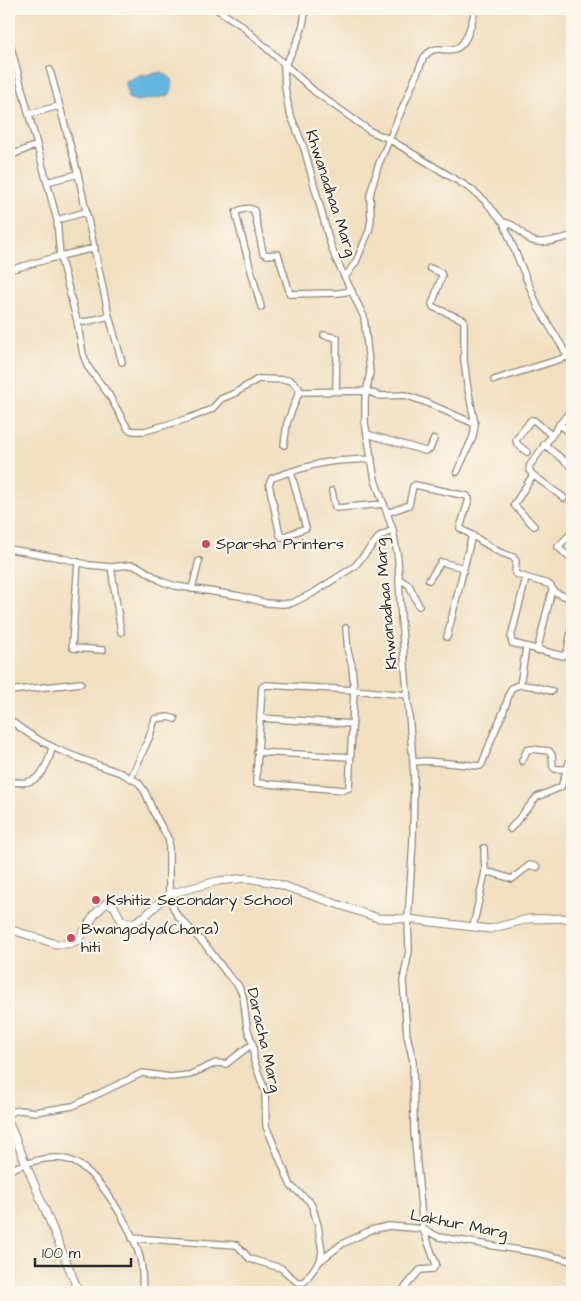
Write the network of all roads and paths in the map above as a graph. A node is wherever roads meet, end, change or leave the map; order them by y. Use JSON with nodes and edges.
{"nodes":[{"id":1,"x":216,"y":9,"type":"edge"},
{"id":2,"x":305,"y":9,"type":"edge"},
{"id":3,"x":475,"y":9,"type":"edge"},
{"id":4,"x":9,"y":40,"type":"edge"},
{"id":5,"x":284,"y":66,"type":"junction"},
{"id":6,"x":50,"y":70,"type":"dead end"},
{"id":7,"x":59,"y":106,"type":"junction"},
{"id":8,"x":29,"y":114,"type":"junction"},
{"id":9,"x":389,"y":139,"type":"junction"},
{"id":10,"x":37,"y":145,"type":"junction"},
{"id":11,"x":9,"y":156,"type":"edge"},
{"id":12,"x":78,"y":174,"type":"junction"},
{"id":13,"x":47,"y":182,"type":"junction"},
{"id":14,"x":86,"y":212,"type":"junction"},
{"id":15,"x":57,"y":220,"type":"junction"},
{"id":16,"x":503,"y":222,"type":"junction"},
{"id":17,"x":572,"y":236,"type":"edge"},
{"id":18,"x":95,"y":248,"type":"junction"},
{"id":19,"x":60,"y":256,"type":"junction"},
{"id":20,"x":430,"y":268,"type":"dead end"},
{"id":21,"x":9,"y":270,"type":"edge"},
{"id":22,"x":345,"y":277,"type":"junction"},
{"id":23,"x":352,"y":291,"type":"junction"},
{"id":24,"x":261,"y":307,"type":"dead end"},
{"id":25,"x":110,"y":316,"type":"junction"},
{"id":26,"x":77,"y":321,"type":"junction"},
{"id":27,"x":324,"y":335,"type":"dead end"},
{"id":28,"x":570,"y":355,"type":"edge"},
{"id":29,"x":122,"y":362,"type":"dead end"},
{"id":30,"x":572,"y":363,"type":"edge"},
{"id":31,"x":494,"y":380,"type":"dead end"},
{"id":32,"x":336,"y":391,"type":"junction"},
{"id":33,"x":367,"y":391,"type":"junction"},
{"id":34,"x":299,"y":392,"type":"junction"},
{"id":35,"x":572,"y":408,"type":"edge"},
{"id":36,"x":475,"y":424,"type":"junction"},
{"id":37,"x":559,"y":424,"type":"junction"},
{"id":38,"x":367,"y":434,"type":"junction"},
{"id":39,"x":572,"y":434,"type":"edge"},
{"id":40,"x":551,"y":435,"type":"junction"},
{"id":41,"x":434,"y":439,"type":"dead end"},
{"id":42,"x":544,"y":444,"type":"junction"},
{"id":43,"x":284,"y":445,"type":"dead end"},
{"id":44,"x":527,"y":452,"type":"dead end"},
{"id":45,"x":372,"y":459,"type":"junction"},
{"id":46,"x":572,"y":467,"type":"edge"},
{"id":47,"x":291,"y":472,"type":"junction"},
{"id":48,"x":457,"y":472,"type":"dead end"},
{"id":49,"x":533,"y":475,"type":"junction"},
{"id":50,"x":332,"y":491,"type":"dead end"},
{"id":51,"x":564,"y":498,"type":"dead end"},
{"id":52,"x":384,"y":504,"type":"junction"},
{"id":53,"x":387,"y":513,"type":"junction"},
{"id":54,"x":534,"y":526,"type":"dead end"},
{"id":55,"x":394,"y":530,"type":"junction"},
{"id":56,"x":572,"y":532,"type":"edge"},
{"id":57,"x":472,"y":535,"type":"junction"},
{"id":58,"x":9,"y":549,"type":"edge"},
{"id":59,"x":572,"y":560,"type":"edge"},
{"id":60,"x":199,"y":561,"type":"dead end"},
{"id":61,"x":78,"y":562,"type":"junction"},
{"id":62,"x":111,"y":567,"type":"junction"},
{"id":63,"x":464,"y":568,"type":"junction"},
{"id":64,"x":526,"y":578,"type":"junction"},
{"id":65,"x":399,"y":579,"type":"junction"},
{"id":66,"x":429,"y":580,"type":"dead end"},
{"id":67,"x":192,"y":589,"type":"junction"},
{"id":68,"x":552,"y":590,"type":"junction"},
{"id":69,"x":572,"y":598,"type":"edge"},
{"id":70,"x":419,"y":606,"type":"dead end"},
{"id":71,"x":572,"y":627,"type":"edge"},
{"id":72,"x":346,"y":628,"type":"dead end"},
{"id":73,"x":122,"y":632,"type":"dead end"},
{"id":74,"x":447,"y":637,"type":"dead end"},
{"id":75,"x":526,"y":648,"type":"junction"},
{"id":76,"x":103,"y":650,"type":"dead end"},
{"id":77,"x":537,"y":651,"type":"junction"},
{"id":78,"x":81,"y":683,"type":"dead end"},
{"id":79,"x":520,"y":685,"type":"junction"},
{"id":80,"x":354,"y":690,"type":"junction"},
{"id":81,"x":9,"y":691,"type":"edge"},
{"id":82,"x":552,"y":691,"type":"dead end"},
{"id":83,"x":408,"y":694,"type":"junction"},
{"id":84,"x":9,"y":718,"type":"edge"},
{"id":85,"x":260,"y":718,"type":"junction"},
{"id":86,"x":175,"y":719,"type":"dead end"},
{"id":87,"x":353,"y":724,"type":"junction"},
{"id":88,"x":52,"y":748,"type":"junction"},
{"id":89,"x":257,"y":752,"type":"junction"},
{"id":90,"x":572,"y":754,"type":"edge"},
{"id":91,"x":350,"y":757,"type":"junction"},
{"id":92,"x":522,"y":761,"type":"dead end"},
{"id":93,"x":413,"y":762,"type":"junction"},
{"id":94,"x":566,"y":769,"type":"junction"},
{"id":95,"x":131,"y":778,"type":"junction"},
{"id":96,"x":9,"y":781,"type":"edge"},
{"id":97,"x":510,"y":829,"type":"dead end"},
{"id":98,"x":484,"y":848,"type":"dead end"},
{"id":99,"x":537,"y":867,"type":"dead end"},
{"id":100,"x":485,"y":872,"type":"junction"},
{"id":101,"x":169,"y":894,"type":"junction"},
{"id":102,"x":572,"y":918,"type":"edge"},
{"id":103,"x":408,"y":919,"type":"junction"},
{"id":104,"x":473,"y":927,"type":"junction"},
{"id":105,"x":9,"y":929,"type":"edge"},
{"id":106,"x":253,"y":1046,"type":"junction"},
{"id":107,"x":9,"y":1113,"type":"edge"},
{"id":108,"x":9,"y":1123,"type":"edge"},
{"id":109,"x":25,"y":1164,"type":"junction"},
{"id":110,"x":9,"y":1170,"type":"edge"},
{"id":111,"x":423,"y":1229,"type":"junction"},
{"id":112,"x":132,"y":1238,"type":"junction"},
{"id":113,"x":320,"y":1261,"type":"junction"},
{"id":114,"x":572,"y":1261,"type":"edge"},
{"id":115,"x":79,"y":1292,"type":"edge"},
{"id":116,"x":143,"y":1292,"type":"edge"},
{"id":117,"x":402,"y":1292,"type":"edge"}],
"edges":[{"from":1,"to":5,"type":"street"},
{"from":2,"to":5,"type":"street"},
{"from":3,"to":9,"type":"street"},
{"from":4,"to":8,"type":"street"},
{"from":5,"to":9,"type":"street"},
{"from":5,"to":22,"type":"street","name":"Khwanadhaa Marg"},
{"from":6,"to":7,"type":"street"},
{"from":7,"to":8,"type":"street"},
{"from":7,"to":12,"type":"street"},
{"from":8,"to":10,"type":"street"},
{"from":9,"to":16,"type":"street"},
{"from":9,"to":22,"type":"street"},
{"from":10,"to":11,"type":"street"},
{"from":10,"to":13,"type":"street"},
{"from":12,"to":13,"type":"street"},
{"from":12,"to":14,"type":"street"},
{"from":13,"to":15,"type":"street"},
{"from":14,"to":15,"type":"street"},
{"from":14,"to":18,"type":"street"},
{"from":15,"to":19,"type":"street"},
{"from":16,"to":17,"type":"street"},
{"from":16,"to":28,"type":"street"},
{"from":18,"to":19,"type":"street"},
{"from":18,"to":25,"type":"street"},
{"from":19,"to":21,"type":"street"},
{"from":19,"to":26,"type":"street"},
{"from":20,"to":36,"type":"street"},
{"from":22,"to":23,"type":"street","name":"Khwanadhaa Marg"},
{"from":23,"to":24,"type":"street"},
{"from":23,"to":33,"type":"street","name":"Khwanadhaa Marg"},
{"from":25,"to":26,"type":"street"},
{"from":25,"to":29,"type":"street"},
{"from":26,"to":34,"type":"street"},
{"from":27,"to":32,"type":"street"},
{"from":28,"to":30,"type":"street"},
{"from":28,"to":31,"type":"street"},
{"from":32,"to":33,"type":"street"},
{"from":32,"to":34,"type":"street"},
{"from":33,"to":36,"type":"street"},
{"from":33,"to":38,"type":"street","name":"Khwanadhaa Marg"},
{"from":34,"to":43,"type":"street"},
{"from":35,"to":37,"type":"street"},
{"from":36,"to":48,"type":"street"},
{"from":37,"to":39,"type":"street"},
{"from":37,"to":40,"type":"street"},
{"from":38,"to":41,"type":"street"},
{"from":38,"to":45,"type":"street","name":"Khwanadhaa Marg"},
{"from":40,"to":42,"type":"street"},
{"from":40,"to":44,"type":"street"},
{"from":42,"to":46,"type":"street"},
{"from":42,"to":49,"type":"street"},
{"from":45,"to":47,"type":"street"},
{"from":45,"to":52,"type":"street","name":"Khwanadhaa Marg"},
{"from":47,"to":47,"type":"street"},
{"from":49,"to":51,"type":"street"},
{"from":49,"to":54,"type":"street"},
{"from":50,"to":52,"type":"street"},
{"from":52,"to":53,"type":"street","name":"Khwanadhaa Marg"},
{"from":53,"to":55,"type":"street","name":"Khwanadhaa Marg"},
{"from":53,"to":57,"type":"street"},
{"from":55,"to":65,"type":"street","name":"Khwanadhaa Marg"},
{"from":55,"to":67,"type":"street"},
{"from":56,"to":59,"type":"street"},
{"from":57,"to":63,"type":"street"},
{"from":57,"to":64,"type":"street"},
{"from":58,"to":61,"type":"street"},
{"from":60,"to":67,"type":"street"},
{"from":61,"to":62,"type":"street"},
{"from":61,"to":76,"type":"street"},
{"from":62,"to":67,"type":"street"},
{"from":62,"to":73,"type":"street"},
{"from":63,"to":66,"type":"street"},
{"from":63,"to":74,"type":"street"},
{"from":64,"to":68,"type":"street"},
{"from":64,"to":75,"type":"street"},
{"from":65,"to":70,"type":"street"},
{"from":65,"to":83,"type":"street","name":"Khwanadhaa Marg"},
{"from":68,"to":69,"type":"street"},
{"from":68,"to":77,"type":"street"},
{"from":71,"to":77,"type":"street"},
{"from":72,"to":80,"type":"street"},
{"from":75,"to":77,"type":"street"},
{"from":75,"to":79,"type":"street"},
{"from":78,"to":81,"type":"street"},
{"from":79,"to":82,"type":"street"},
{"from":79,"to":93,"type":"street"},
{"from":80,"to":83,"type":"street"},
{"from":80,"to":85,"type":"street"},
{"from":80,"to":87,"type":"street"},
{"from":83,"to":93,"type":"street","name":"Khwanadhaa Marg"},
{"from":84,"to":88,"type":"street"},
{"from":85,"to":87,"type":"street"},
{"from":85,"to":89,"type":"street"},
{"from":86,"to":95,"type":"street"},
{"from":87,"to":91,"type":"street"},
{"from":88,"to":95,"type":"street"},
{"from":88,"to":96,"type":"street"},
{"from":89,"to":91,"type":"street"},
{"from":89,"to":91,"type":"street"},
{"from":90,"to":94,"type":"street"},
{"from":92,"to":94,"type":"street"},
{"from":93,"to":103,"type":"street","name":"Khwanadhaa Marg"},
{"from":94,"to":97,"type":"street"},
{"from":95,"to":101,"type":"street"},
{"from":98,"to":100,"type":"street"},
{"from":99,"to":100,"type":"street"},
{"from":100,"to":104,"type":"street"},
{"from":101,"to":103,"type":"street"},
{"from":101,"to":105,"type":"street"},
{"from":101,"to":106,"type":"street","name":"Daracha Marg"},
{"from":102,"to":104,"type":"street"},
{"from":103,"to":104,"type":"street"},
{"from":103,"to":111,"type":"street","name":"Khwanadhaa Marg"},
{"from":106,"to":107,"type":"street"},
{"from":106,"to":113,"type":"street","name":"Daracha Marg"},
{"from":108,"to":109,"type":"street"},
{"from":109,"to":110,"type":"street"},
{"from":109,"to":112,"type":"street"},
{"from":109,"to":115,"type":"street"},
{"from":111,"to":113,"type":"street","name":"Lakhur Marg"},
{"from":111,"to":114,"type":"street","name":"Lakhur Marg"},
{"from":111,"to":117,"type":"street"},
{"from":112,"to":113,"type":"street","name":"Lakhur Marg"},
{"from":112,"to":116,"type":"street"}]}
